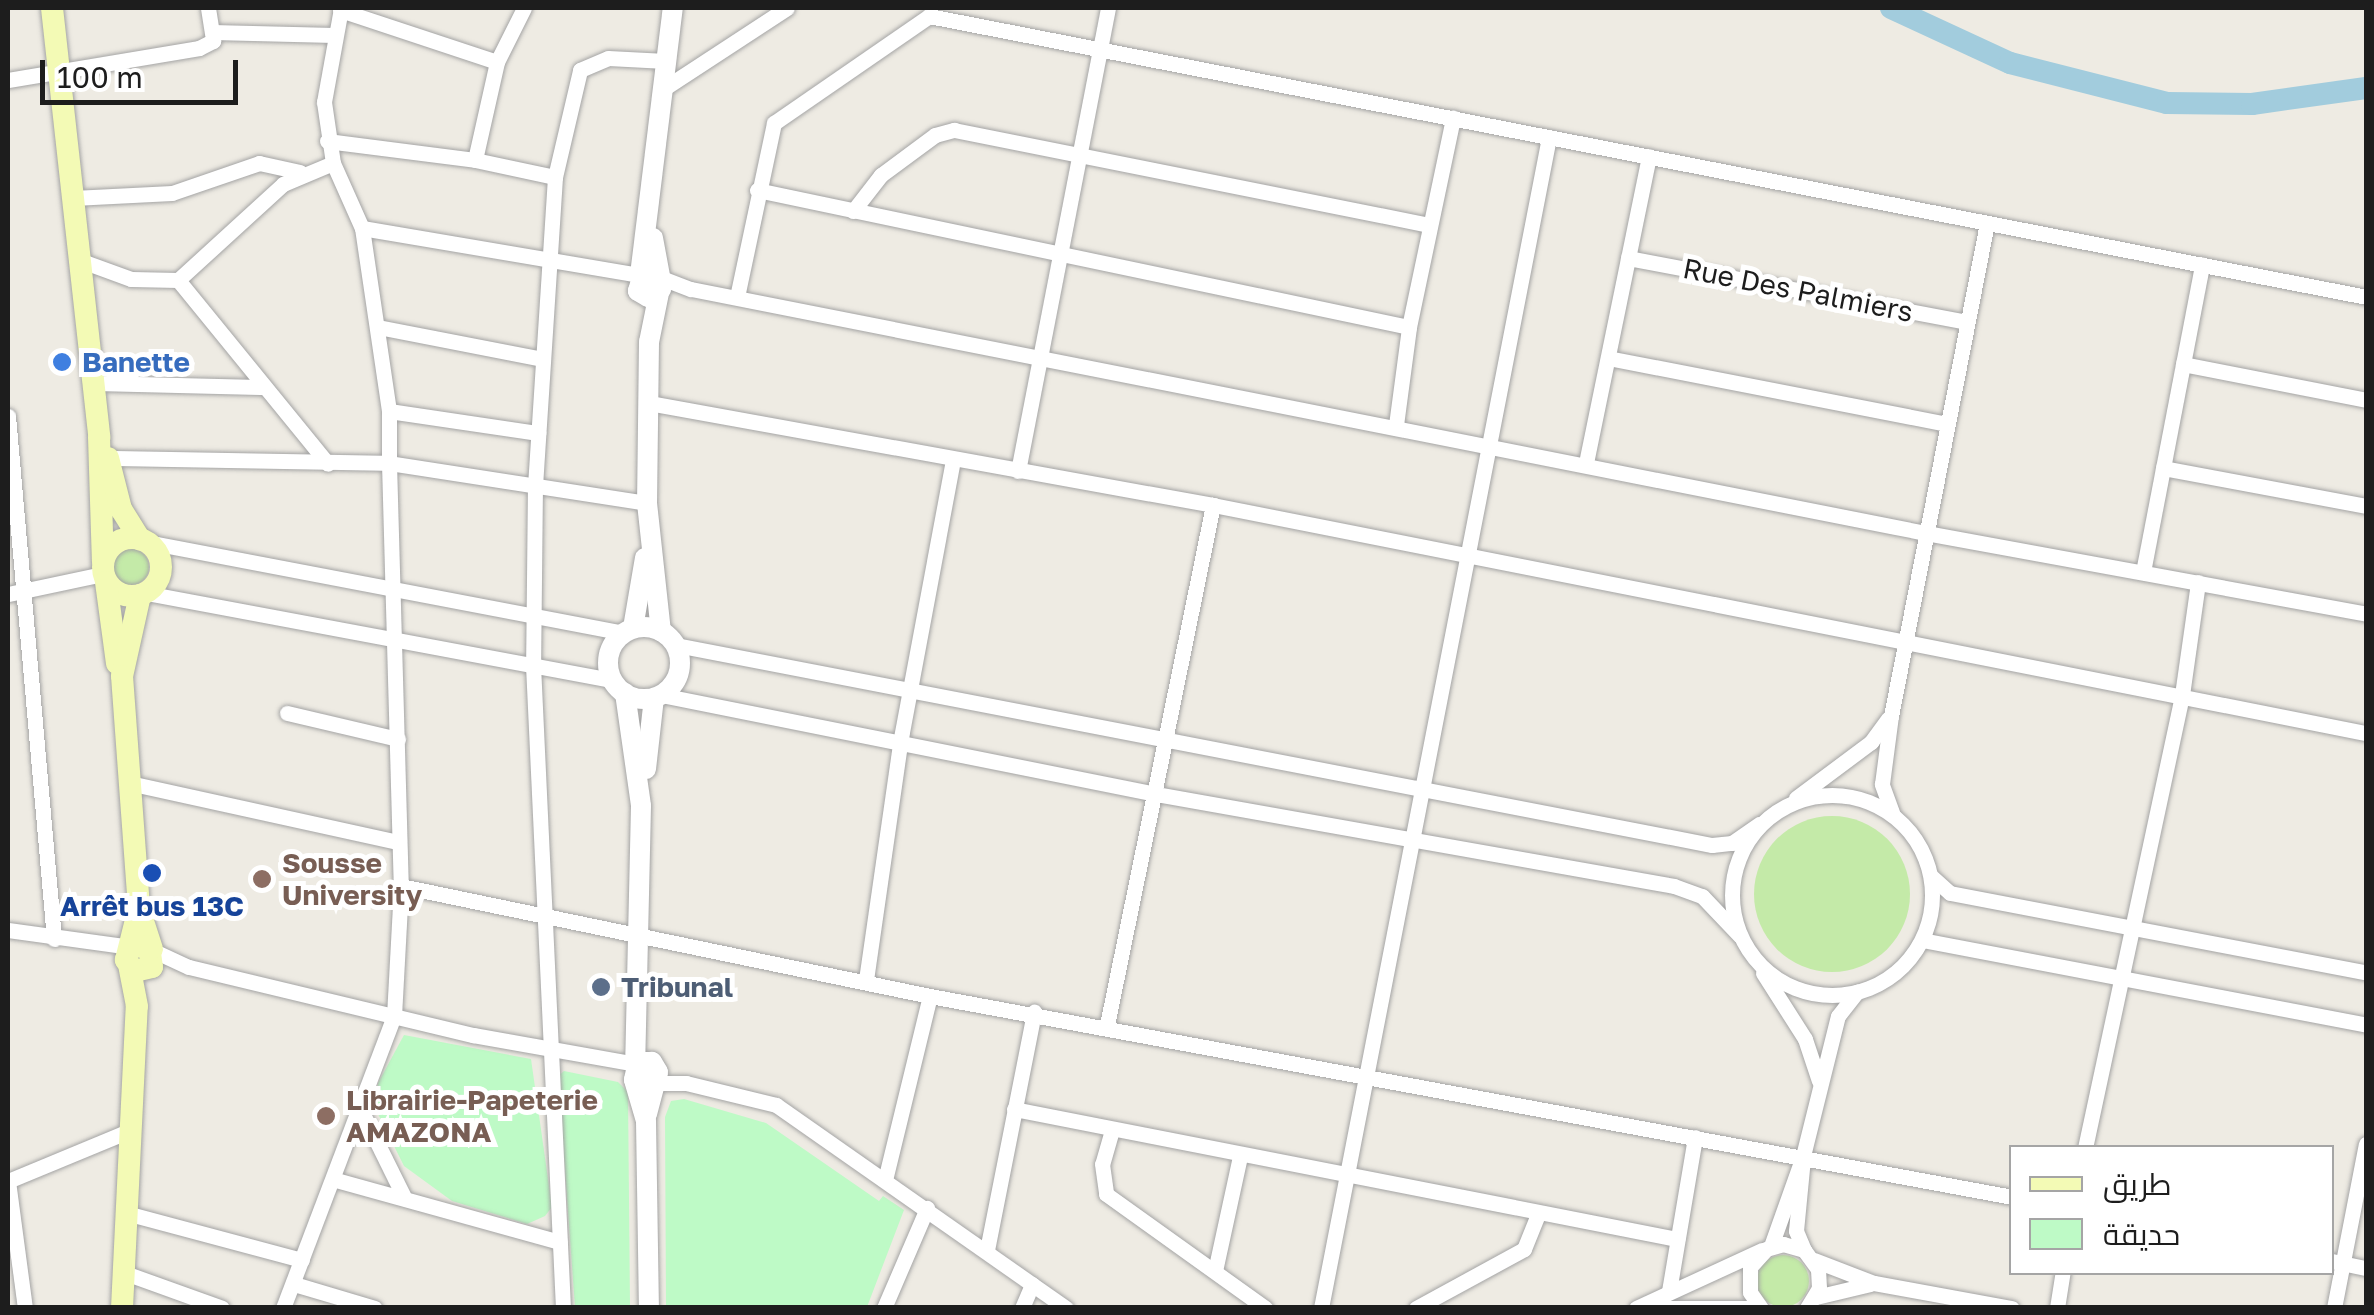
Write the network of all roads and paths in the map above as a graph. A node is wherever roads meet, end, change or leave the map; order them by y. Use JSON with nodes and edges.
{"nodes":[{"id":1,"x":52,"y":8,"type":"edge"},
{"id":2,"x":208,"y":8,"type":"edge"},
{"id":3,"x":524,"y":8,"type":"edge"},
{"id":4,"x":674,"y":8,"type":"edge"},
{"id":5,"x":787,"y":8,"type":"edge"},
{"id":6,"x":1108,"y":8,"type":"edge"},
{"id":7,"x":341,"y":9,"type":"edge"},
{"id":8,"x":212,"y":32,"type":"junction"},
{"id":9,"x":334,"y":36,"type":"junction"},
{"id":10,"x":1100,"y":48,"type":"junction"},
{"id":11,"x":666,"y":61,"type":"junction"},
{"id":12,"x":497,"y":62,"type":"junction"},
{"id":13,"x":59,"y":74,"type":"junction"},
{"id":14,"x":8,"y":80,"type":"edge"},
{"id":15,"x":662,"y":89,"type":"junction"},
{"id":16,"x":1452,"y":118,"type":"junction"},
{"id":17,"x":1549,"y":137,"type":"junction"},
{"id":18,"x":327,"y":141,"type":"junction"},
{"id":19,"x":1080,"y":155,"type":"junction"},
{"id":20,"x":1649,"y":156,"type":"junction"},
{"id":21,"x":475,"y":160,"type":"junction"},
{"id":22,"x":332,"y":163,"type":"junction"},
{"id":23,"x":300,"y":172,"type":"junction"},
{"id":24,"x":555,"y":177,"type":"junction"},
{"id":25,"x":758,"y":190,"type":"junction"},
{"id":26,"x":72,"y":198,"type":"junction"},
{"id":27,"x":854,"y":211,"type":"junction"},
{"id":28,"x":1987,"y":223,"type":"junction"},
{"id":29,"x":1430,"y":225,"type":"junction"},
{"id":30,"x":362,"y":228,"type":"junction"},
{"id":31,"x":1060,"y":254,"type":"junction"},
{"id":32,"x":1628,"y":258,"type":"junction"},
{"id":33,"x":79,"y":260,"type":"junction"},
{"id":34,"x":549,"y":261,"type":"junction"},
{"id":35,"x":2202,"y":265,"type":"junction"},
{"id":36,"x":178,"y":280,"type":"junction"},
{"id":37,"x":649,"y":286,"type":"junction"},
{"id":38,"x":737,"y":297,"type":"junction"},
{"id":39,"x":2366,"y":297,"type":"edge"},
{"id":40,"x":1967,"y":322,"type":"junction"},
{"id":41,"x":1409,"y":326,"type":"junction"},
{"id":42,"x":378,"y":327,"type":"junction"},
{"id":43,"x":1040,"y":356,"type":"junction"},
{"id":44,"x":1608,"y":358,"type":"junction"},
{"id":45,"x":542,"y":359,"type":"junction"},
{"id":46,"x":2183,"y":364,"type":"junction"},
{"id":47,"x":93,"y":383,"type":"junction"},
{"id":48,"x":262,"y":386,"type":"junction"},
{"id":49,"x":2366,"y":400,"type":"edge"},
{"id":50,"x":649,"y":404,"type":"junction"},
{"id":51,"x":389,"y":411,"type":"junction"},
{"id":52,"x":8,"y":416,"type":"edge"},
{"id":53,"x":1948,"y":424,"type":"junction"},
{"id":54,"x":1396,"y":425,"type":"junction"},
{"id":55,"x":538,"y":432,"type":"junction"},
{"id":56,"x":1493,"y":444,"type":"junction"},
{"id":57,"x":103,"y":447,"type":"junction"},
{"id":58,"x":953,"y":459,"type":"junction"},
{"id":59,"x":389,"y":463,"type":"junction"},
{"id":60,"x":328,"y":464,"type":"junction"},
{"id":61,"x":1586,"y":464,"type":"junction"},
{"id":62,"x":2162,"y":468,"type":"junction"},
{"id":63,"x":1018,"y":471,"type":"junction"},
{"id":64,"x":535,"y":484,"type":"junction"},
{"id":65,"x":646,"y":504,"type":"junction"},
{"id":66,"x":1213,"y":505,"type":"junction"},
{"id":67,"x":2366,"y":506,"type":"edge"},
{"id":68,"x":1926,"y":534,"type":"junction"},
{"id":69,"x":144,"y":540,"type":"junction"},
{"id":70,"x":647,"y":547,"type":"junction"},
{"id":71,"x":1472,"y":558,"type":"junction"},
{"id":72,"x":104,"y":572,"type":"junction"},
{"id":73,"x":2142,"y":572,"type":"junction"},
{"id":74,"x":2198,"y":582,"type":"junction"},
{"id":75,"x":395,"y":586,"type":"junction"},
{"id":76,"x":26,"y":592,"type":"junction"},
{"id":77,"x":8,"y":594,"type":"edge"},
{"id":78,"x":143,"y":594,"type":"junction"},
{"id":79,"x":2366,"y":614,"type":"edge"},
{"id":80,"x":534,"y":615,"type":"junction"},
{"id":81,"x":628,"y":630,"type":"junction"},
{"id":82,"x":396,"y":637,"type":"junction"},
{"id":83,"x":668,"y":638,"type":"junction"},
{"id":84,"x":1906,"y":638,"type":"junction"},
{"id":85,"x":533,"y":665,"type":"junction"},
{"id":86,"x":122,"y":676,"type":"junction"},
{"id":87,"x":618,"y":686,"type":"junction"},
{"id":88,"x":912,"y":692,"type":"junction"},
{"id":89,"x":2182,"y":695,"type":"junction"},
{"id":90,"x":658,"y":696,"type":"junction"},
{"id":91,"x":287,"y":713,"type":"dead end"},
{"id":92,"x":1890,"y":716,"type":"junction"},
{"id":93,"x":2366,"y":733,"type":"edge"},
{"id":94,"x":398,"y":739,"type":"junction"},
{"id":95,"x":1164,"y":740,"type":"junction"},
{"id":96,"x":900,"y":743,"type":"junction"},
{"id":97,"x":129,"y":783,"type":"junction"},
{"id":98,"x":1423,"y":791,"type":"junction"},
{"id":99,"x":1150,"y":793,"type":"junction"},
{"id":100,"x":1789,"y":803,"type":"junction"},
{"id":101,"x":641,"y":806,"type":"junction"},
{"id":102,"x":1893,"y":815,"type":"junction"},
{"id":103,"x":1759,"y":824,"type":"junction"},
{"id":104,"x":1416,"y":838,"type":"junction"},
{"id":105,"x":398,"y":842,"type":"junction"},
{"id":106,"x":1931,"y":876,"type":"junction"},
{"id":107,"x":401,"y":886,"type":"junction"},
{"id":108,"x":540,"y":916,"type":"junction"},
{"id":109,"x":2128,"y":926,"type":"junction"},
{"id":110,"x":8,"y":930,"type":"edge"},
{"id":111,"x":641,"y":934,"type":"junction"},
{"id":112,"x":1740,"y":936,"type":"junction"},
{"id":113,"x":54,"y":938,"type":"junction"},
{"id":114,"x":1922,"y":940,"type":"junction"},
{"id":115,"x":1753,"y":957,"type":"junction"},
{"id":116,"x":141,"y":958,"type":"junction"},
{"id":117,"x":2366,"y":972,"type":"edge"},
{"id":118,"x":2120,"y":976,"type":"junction"},
{"id":119,"x":866,"y":980,"type":"junction"},
{"id":120,"x":1857,"y":992,"type":"junction"},
{"id":121,"x":930,"y":996,"type":"junction"},
{"id":122,"x":1034,"y":1012,"type":"junction"},
{"id":123,"x":394,"y":1016,"type":"junction"},
{"id":124,"x":2366,"y":1024,"type":"edge"},
{"id":125,"x":1106,"y":1026,"type":"junction"},
{"id":126,"x":548,"y":1050,"type":"junction"},
{"id":127,"x":644,"y":1072,"type":"junction"},
{"id":128,"x":1364,"y":1076,"type":"junction"},
{"id":129,"x":1819,"y":1083,"type":"junction"},
{"id":130,"x":1014,"y":1108,"type":"junction"},
{"id":131,"x":362,"y":1112,"type":"junction"},
{"id":132,"x":1112,"y":1130,"type":"junction"},
{"id":133,"x":129,"y":1132,"type":"junction"},
{"id":134,"x":1695,"y":1137,"type":"junction"},
{"id":135,"x":2366,"y":1144,"type":"edge"},
{"id":136,"x":2086,"y":1145,"type":"edge"},
{"id":137,"x":1240,"y":1156,"type":"junction"},
{"id":138,"x":1803,"y":1156,"type":"junction"},
{"id":139,"x":1350,"y":1175,"type":"junction"},
{"id":140,"x":886,"y":1176,"type":"junction"},
{"id":141,"x":336,"y":1180,"type":"junction"},
{"id":142,"x":8,"y":1181,"type":"edge"},
{"id":143,"x":403,"y":1194,"type":"junction"},
{"id":144,"x":2009,"y":1196,"type":"edge"},
{"id":145,"x":927,"y":1208,"type":"junction"},
{"id":146,"x":126,"y":1214,"type":"junction"},
{"id":147,"x":1537,"y":1216,"type":"junction"},
{"id":148,"x":1677,"y":1240,"type":"junction"},
{"id":149,"x":560,"y":1242,"type":"junction"},
{"id":150,"x":1768,"y":1247,"type":"junction"},
{"id":151,"x":987,"y":1250,"type":"junction"},
{"id":152,"x":1809,"y":1255,"type":"junction"},
{"id":153,"x":302,"y":1260,"type":"junction"},
{"id":154,"x":2337,"y":1263,"type":"edge"},
{"id":155,"x":2366,"y":1268,"type":"edge"},
{"id":156,"x":1214,"y":1271,"type":"junction"},
{"id":157,"x":125,"y":1273,"type":"junction"},
{"id":158,"x":2062,"y":1275,"type":"edge"},
{"id":159,"x":1874,"y":1283,"type":"junction"},
{"id":160,"x":294,"y":1284,"type":"junction"},
{"id":161,"x":1032,"y":1284,"type":"junction"},
{"id":162,"x":1668,"y":1299,"type":"edge"},
{"id":163,"x":200,"y":1304,"type":"edge"},
{"id":164,"x":1811,"y":1304,"type":"edge"},
{"id":165,"x":25,"y":1308,"type":"edge"},
{"id":166,"x":122,"y":1308,"type":"edge"},
{"id":167,"x":222,"y":1308,"type":"edge"},
{"id":168,"x":282,"y":1308,"type":"edge"},
{"id":169,"x":376,"y":1308,"type":"edge"},
{"id":170,"x":563,"y":1308,"type":"edge"},
{"id":171,"x":649,"y":1308,"type":"edge"},
{"id":172,"x":884,"y":1308,"type":"edge"},
{"id":173,"x":1022,"y":1308,"type":"edge"},
{"id":174,"x":1066,"y":1308,"type":"edge"},
{"id":175,"x":1265,"y":1308,"type":"edge"},
{"id":176,"x":1321,"y":1308,"type":"edge"},
{"id":177,"x":1416,"y":1308,"type":"edge"},
{"id":178,"x":1636,"y":1308,"type":"edge"},
{"id":179,"x":1748,"y":1308,"type":"edge"},
{"id":180,"x":1761,"y":1308,"type":"edge"},
{"id":181,"x":2012,"y":1308,"type":"edge"},
{"id":182,"x":2057,"y":1308,"type":"edge"},
{"id":183,"x":2334,"y":1308,"type":"edge"}],
"edges":[{"from":1,"to":13,"type":"main road"},
{"from":2,"to":8,"type":"street"},
{"from":3,"to":12,"type":"street"},
{"from":4,"to":11,"type":"street"},
{"from":5,"to":15,"type":"street"},
{"from":6,"to":10,"type":"street"},
{"from":7,"to":9,"type":"street"},
{"from":7,"to":12,"type":"street"},
{"from":8,"to":9,"type":"street"},
{"from":8,"to":13,"type":"street"},
{"from":9,"to":18,"type":"street"},
{"from":10,"to":16,"type":"street"},
{"from":10,"to":19,"type":"street"},
{"from":10,"to":25,"type":"street"},
{"from":11,"to":15,"type":"street"},
{"from":11,"to":24,"type":"street"},
{"from":12,"to":21,"type":"street"},
{"from":13,"to":14,"type":"street"},
{"from":13,"to":26,"type":"main road"},
{"from":15,"to":37,"type":"street"},
{"from":16,"to":17,"type":"street"},
{"from":16,"to":29,"type":"street"},
{"from":17,"to":20,"type":"street"},
{"from":17,"to":56,"type":"street"},
{"from":18,"to":21,"type":"street"},
{"from":18,"to":22,"type":"street"},
{"from":19,"to":27,"type":"street"},
{"from":19,"to":29,"type":"street"},
{"from":19,"to":31,"type":"street"},
{"from":20,"to":28,"type":"street"},
{"from":20,"to":32,"type":"street"},
{"from":21,"to":24,"type":"street"},
{"from":22,"to":23,"type":"street"},
{"from":22,"to":30,"type":"street"},
{"from":23,"to":26,"type":"street"},
{"from":23,"to":36,"type":"street"},
{"from":24,"to":34,"type":"street"},
{"from":25,"to":27,"type":"street"},
{"from":25,"to":38,"type":"street"},
{"from":26,"to":33,"type":"main road"},
{"from":27,"to":31,"type":"street"},
{"from":28,"to":35,"type":"street"},
{"from":28,"to":40,"type":"street"},
{"from":29,"to":41,"type":"street"},
{"from":30,"to":34,"type":"street"},
{"from":30,"to":42,"type":"street"},
{"from":31,"to":41,"type":"street"},
{"from":31,"to":43,"type":"street"},
{"from":32,"to":40,"type":"street","name":"Rue Des Palmiers"},
{"from":32,"to":44,"type":"street"},
{"from":33,"to":36,"type":"street"},
{"from":33,"to":47,"type":"main road"},
{"from":34,"to":37,"type":"street"},
{"from":34,"to":45,"type":"street"},
{"from":35,"to":39,"type":"street"},
{"from":35,"to":46,"type":"street"},
{"from":36,"to":48,"type":"street"},
{"from":37,"to":38,"type":"street"},
{"from":37,"to":50,"type":"street"},
{"from":38,"to":43,"type":"street"},
{"from":40,"to":53,"type":"street"},
{"from":41,"to":54,"type":"street"},
{"from":42,"to":45,"type":"street"},
{"from":42,"to":51,"type":"street"},
{"from":43,"to":54,"type":"street"},
{"from":43,"to":63,"type":"street"},
{"from":44,"to":53,"type":"street"},
{"from":44,"to":61,"type":"street"},
{"from":45,"to":55,"type":"street"},
{"from":46,"to":49,"type":"street"},
{"from":46,"to":62,"type":"street"},
{"from":47,"to":48,"type":"street"},
{"from":47,"to":57,"type":"main road"},
{"from":48,"to":60,"type":"street"},
{"from":50,"to":58,"type":"street"},
{"from":50,"to":65,"type":"street"},
{"from":51,"to":55,"type":"street"},
{"from":51,"to":59,"type":"street"},
{"from":52,"to":76,"type":"street"},
{"from":53,"to":68,"type":"street"},
{"from":54,"to":56,"type":"street"},
{"from":55,"to":64,"type":"street"},
{"from":56,"to":61,"type":"street"},
{"from":56,"to":71,"type":"street"},
{"from":57,"to":60,"type":"street"},
{"from":57,"to":69,"type":"main road"},
{"from":57,"to":72,"type":"main road"},
{"from":58,"to":63,"type":"street"},
{"from":58,"to":88,"type":"street"},
{"from":59,"to":60,"type":"street"},
{"from":59,"to":64,"type":"street"},
{"from":59,"to":75,"type":"street"},
{"from":61,"to":68,"type":"street"},
{"from":62,"to":67,"type":"street"},
{"from":62,"to":73,"type":"street"},
{"from":63,"to":66,"type":"street"},
{"from":64,"to":65,"type":"street"},
{"from":64,"to":80,"type":"street"},
{"from":65,"to":70,"type":"street"},
{"from":66,"to":71,"type":"street"},
{"from":66,"to":95,"type":"street"},
{"from":68,"to":73,"type":"street"},
{"from":68,"to":84,"type":"street"},
{"from":69,"to":72,"type":"main road"},
{"from":69,"to":75,"type":"street"},
{"from":69,"to":78,"type":"main road"},
{"from":70,"to":81,"type":"street"},
{"from":70,"to":83,"type":"street"},
{"from":71,"to":84,"type":"street"},
{"from":71,"to":98,"type":"street"},
{"from":72,"to":76,"type":"street"},
{"from":72,"to":78,"type":"main road"},
{"from":72,"to":86,"type":"main road"},
{"from":73,"to":74,"type":"street"},
{"from":74,"to":79,"type":"street"},
{"from":74,"to":89,"type":"street"},
{"from":75,"to":80,"type":"street"},
{"from":75,"to":82,"type":"street"},
{"from":76,"to":77,"type":"street"},
{"from":76,"to":113,"type":"street"},
{"from":78,"to":82,"type":"street"},
{"from":78,"to":86,"type":"main road"},
{"from":80,"to":81,"type":"street"},
{"from":80,"to":85,"type":"street"},
{"from":81,"to":83,"type":"street"},
{"from":81,"to":87,"type":"street"},
{"from":82,"to":85,"type":"street"},
{"from":82,"to":94,"type":"street"},
{"from":83,"to":88,"type":"street"},
{"from":83,"to":90,"type":"street"},
{"from":84,"to":89,"type":"street"},
{"from":84,"to":92,"type":"street"},
{"from":85,"to":87,"type":"street"},
{"from":85,"to":108,"type":"street"},
{"from":86,"to":97,"type":"main road"},
{"from":87,"to":90,"type":"street"},
{"from":87,"to":101,"type":"street"},
{"from":88,"to":95,"type":"street"},
{"from":88,"to":96,"type":"street"},
{"from":89,"to":93,"type":"street"},
{"from":89,"to":109,"type":"street"},
{"from":90,"to":96,"type":"street"},
{"from":90,"to":101,"type":"street"},
{"from":91,"to":94,"type":"street"},
{"from":92,"to":100,"type":"street"},
{"from":92,"to":102,"type":"street"},
{"from":94,"to":105,"type":"street"},
{"from":95,"to":98,"type":"street"},
{"from":95,"to":99,"type":"street"},
{"from":96,"to":99,"type":"street"},
{"from":96,"to":119,"type":"street"},
{"from":97,"to":105,"type":"street"},
{"from":97,"to":116,"type":"main road"},
{"from":98,"to":103,"type":"street"},
{"from":98,"to":104,"type":"street"},
{"from":99,"to":104,"type":"street"},
{"from":99,"to":125,"type":"street"},
{"from":100,"to":102,"type":"street"},
{"from":100,"to":103,"type":"street"},
{"from":101,"to":111,"type":"street"},
{"from":102,"to":106,"type":"street"},
{"from":103,"to":112,"type":"street"},
{"from":104,"to":112,"type":"street"},
{"from":104,"to":128,"type":"street"},
{"from":105,"to":107,"type":"street"},
{"from":106,"to":109,"type":"street"},
{"from":106,"to":114,"type":"street"},
{"from":107,"to":108,"type":"street"},
{"from":107,"to":123,"type":"street"},
{"from":108,"to":111,"type":"street"},
{"from":108,"to":126,"type":"street"},
{"from":109,"to":117,"type":"street"},
{"from":109,"to":118,"type":"street"},
{"from":110,"to":113,"type":"street"},
{"from":111,"to":119,"type":"street"},
{"from":111,"to":127,"type":"street"},
{"from":112,"to":115,"type":"street"},
{"from":113,"to":116,"type":"street"},
{"from":114,"to":118,"type":"street"},
{"from":114,"to":120,"type":"street"},
{"from":115,"to":120,"type":"street"},
{"from":115,"to":129,"type":"street"},
{"from":116,"to":123,"type":"street"},
{"from":116,"to":133,"type":"main road"},
{"from":118,"to":124,"type":"street"},
{"from":118,"to":136,"type":"street"},
{"from":119,"to":121,"type":"street"},
{"from":120,"to":129,"type":"street"},
{"from":121,"to":122,"type":"street"},
{"from":121,"to":140,"type":"street"},
{"from":122,"to":125,"type":"street"},
{"from":122,"to":130,"type":"street"},
{"from":123,"to":126,"type":"street"},
{"from":123,"to":131,"type":"street"},
{"from":125,"to":128,"type":"street"},
{"from":126,"to":127,"type":"street"},
{"from":126,"to":149,"type":"street"},
{"from":127,"to":140,"type":"street"},
{"from":127,"to":171,"type":"street"},
{"from":128,"to":134,"type":"street"},
{"from":128,"to":139,"type":"street"},
{"from":129,"to":138,"type":"street"},
{"from":130,"to":132,"type":"street"},
{"from":130,"to":151,"type":"street"},
{"from":131,"to":141,"type":"street"},
{"from":131,"to":143,"type":"street"},
{"from":132,"to":137,"type":"street"},
{"from":132,"to":156,"type":"street"},
{"from":133,"to":142,"type":"street"},
{"from":133,"to":146,"type":"main road"},
{"from":134,"to":138,"type":"street"},
{"from":134,"to":148,"type":"street"},
{"from":135,"to":154,"type":"street"},
{"from":137,"to":139,"type":"street"},
{"from":137,"to":156,"type":"street"},
{"from":138,"to":144,"type":"street"},
{"from":138,"to":150,"type":"street"},
{"from":138,"to":152,"type":"street"},
{"from":139,"to":147,"type":"street"},
{"from":139,"to":176,"type":"street"},
{"from":140,"to":145,"type":"street"},
{"from":141,"to":143,"type":"street"},
{"from":141,"to":153,"type":"street"},
{"from":142,"to":165,"type":"street"},
{"from":143,"to":149,"type":"street"},
{"from":145,"to":151,"type":"street"},
{"from":145,"to":172,"type":"street"},
{"from":146,"to":153,"type":"street"},
{"from":146,"to":157,"type":"main road"},
{"from":147,"to":148,"type":"street"},
{"from":147,"to":177,"type":"street"},
{"from":148,"to":162,"type":"street"},
{"from":149,"to":170,"type":"street"},
{"from":150,"to":152,"type":"street"},
{"from":150,"to":162,"type":"street"},
{"from":150,"to":180,"type":"street"},
{"from":151,"to":161,"type":"street"},
{"from":152,"to":159,"type":"street"},
{"from":152,"to":164,"type":"street"},
{"from":153,"to":160,"type":"street"},
{"from":154,"to":155,"type":"street"},
{"from":154,"to":183,"type":"street"},
{"from":156,"to":175,"type":"street"},
{"from":157,"to":163,"type":"street"},
{"from":157,"to":166,"type":"main road"},
{"from":158,"to":182,"type":"street"},
{"from":159,"to":164,"type":"street"},
{"from":159,"to":181,"type":"street"},
{"from":160,"to":168,"type":"street"},
{"from":160,"to":169,"type":"street"},
{"from":161,"to":173,"type":"street"},
{"from":161,"to":174,"type":"street"},
{"from":162,"to":178,"type":"street"},
{"from":162,"to":179,"type":"street"},
{"from":163,"to":167,"type":"street"}]}
